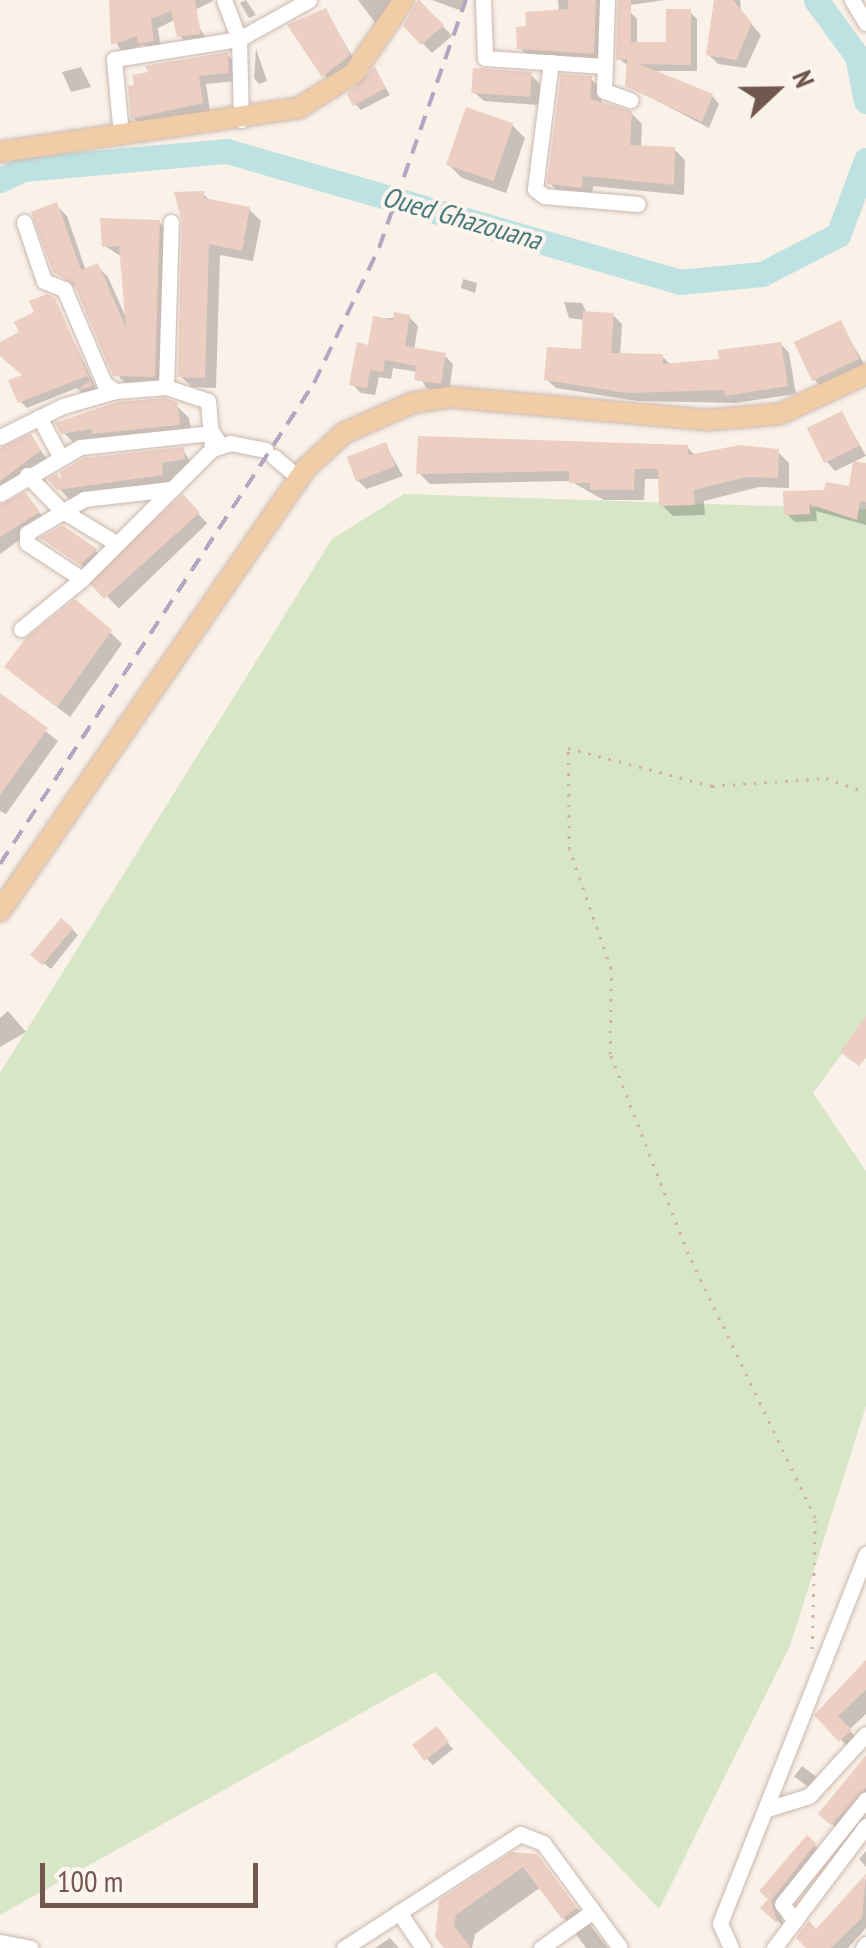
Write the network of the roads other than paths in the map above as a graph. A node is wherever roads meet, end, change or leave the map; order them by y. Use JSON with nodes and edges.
{"nodes":[{"id":1,"x":309,"y":0,"type":"edge"},
{"id":2,"x":404,"y":0,"type":"edge"},
{"id":3,"x":483,"y":0,"type":"edge"},
{"id":4,"x":607,"y":0,"type":"edge"},
{"id":5,"x":852,"y":0,"type":"edge"},
{"id":6,"x":228,"y":2,"type":"edge"},
{"id":7,"x":866,"y":23,"type":"edge"},
{"id":8,"x":239,"y":39,"type":"junction"},
{"id":9,"x":551,"y":62,"type":"junction"},
{"id":10,"x":604,"y":66,"type":"junction"},
{"id":11,"x":630,"y":100,"type":"dead end"},
{"id":12,"x":241,"y":120,"type":"junction"},
{"id":13,"x":122,"y":135,"type":"junction"},
{"id":14,"x":0,"y":152,"type":"edge"},
{"id":15,"x":638,"y":204,"type":"dead end"},
{"id":16,"x":24,"y":222,"type":"dead end"},
{"id":17,"x":171,"y":222,"type":"dead end"},
{"id":18,"x":866,"y":374,"type":"edge"},
{"id":19,"x":166,"y":387,"type":"junction"},
{"id":20,"x":115,"y":391,"type":"junction"},
{"id":21,"x":39,"y":416,"type":"junction"},
{"id":22,"x":0,"y":437,"type":"edge"},
{"id":23,"x":215,"y":442,"type":"junction"},
{"id":24,"x":58,"y":454,"type":"junction"},
{"id":25,"x":27,"y":475,"type":"junction"},
{"id":26,"x":299,"y":478,"type":"junction"},
{"id":27,"x":170,"y":489,"type":"junction"},
{"id":28,"x":0,"y":494,"type":"edge"},
{"id":29,"x":61,"y":510,"type":"junction"},
{"id":30,"x":116,"y":543,"type":"junction"},
{"id":31,"x":82,"y":578,"type":"junction"},
{"id":32,"x":21,"y":629,"type":"dead end"},
{"id":33,"x":0,"y":911,"type":"edge"},
{"id":34,"x":866,"y":1554,"type":"edge"},
{"id":35,"x":852,"y":1591,"type":"junction"},
{"id":36,"x":866,"y":1602,"type":"edge"},
{"id":37,"x":866,"y":1734,"type":"edge"},
{"id":38,"x":866,"y":1799,"type":"edge"},
{"id":39,"x":767,"y":1809,"type":"junction"},
{"id":40,"x":866,"y":1826,"type":"edge"},
{"id":41,"x":593,"y":1911,"type":"junction"},
{"id":42,"x":399,"y":1912,"type":"junction"},
{"id":43,"x":794,"y":1921,"type":"junction"},
{"id":44,"x":0,"y":1942,"type":"edge"},
{"id":45,"x":30,"y":1948,"type":"edge"},
{"id":46,"x":344,"y":1948,"type":"edge"},
{"id":47,"x":424,"y":1948,"type":"edge"},
{"id":48,"x":542,"y":1948,"type":"edge"},
{"id":49,"x":620,"y":1948,"type":"edge"},
{"id":50,"x":730,"y":1948,"type":"edge"},
{"id":51,"x":774,"y":1948,"type":"edge"}],
"edges":[{"from":1,"to":8,"type":"street"},
{"from":2,"to":12,"type":"main road"},
{"from":3,"to":9,"type":"street"},
{"from":4,"to":10,"type":"street"},
{"from":5,"to":7,"type":"street"},
{"from":6,"to":8,"type":"street"},
{"from":8,"to":12,"type":"street"},
{"from":8,"to":13,"type":"street"},
{"from":9,"to":10,"type":"street"},
{"from":9,"to":15,"type":"street"},
{"from":10,"to":11,"type":"street"},
{"from":12,"to":13,"type":"main road"},
{"from":13,"to":14,"type":"main road"},
{"from":16,"to":20,"type":"street"},
{"from":17,"to":19,"type":"street"},
{"from":18,"to":26,"type":"main road"},
{"from":19,"to":20,"type":"street"},
{"from":19,"to":23,"type":"street"},
{"from":20,"to":21,"type":"street"},
{"from":21,"to":22,"type":"street"},
{"from":21,"to":24,"type":"street"},
{"from":23,"to":24,"type":"street"},
{"from":23,"to":26,"type":"street"},
{"from":23,"to":27,"type":"street"},
{"from":24,"to":25,"type":"street"},
{"from":25,"to":28,"type":"street"},
{"from":25,"to":29,"type":"street"},
{"from":26,"to":33,"type":"main road"},
{"from":27,"to":29,"type":"street"},
{"from":27,"to":30,"type":"street"},
{"from":29,"to":30,"type":"street"},
{"from":29,"to":31,"type":"street"},
{"from":30,"to":31,"type":"street"},
{"from":31,"to":32,"type":"street"},
{"from":34,"to":35,"type":"street"},
{"from":35,"to":36,"type":"street"},
{"from":35,"to":39,"type":"street"},
{"from":37,"to":39,"type":"street"},
{"from":38,"to":43,"type":"street"},
{"from":39,"to":50,"type":"street"},
{"from":40,"to":43,"type":"street"},
{"from":41,"to":42,"type":"street"},
{"from":41,"to":48,"type":"street"},
{"from":41,"to":49,"type":"street"},
{"from":42,"to":46,"type":"street"},
{"from":42,"to":47,"type":"street"},
{"from":43,"to":51,"type":"street"},
{"from":44,"to":45,"type":"street"}]}
